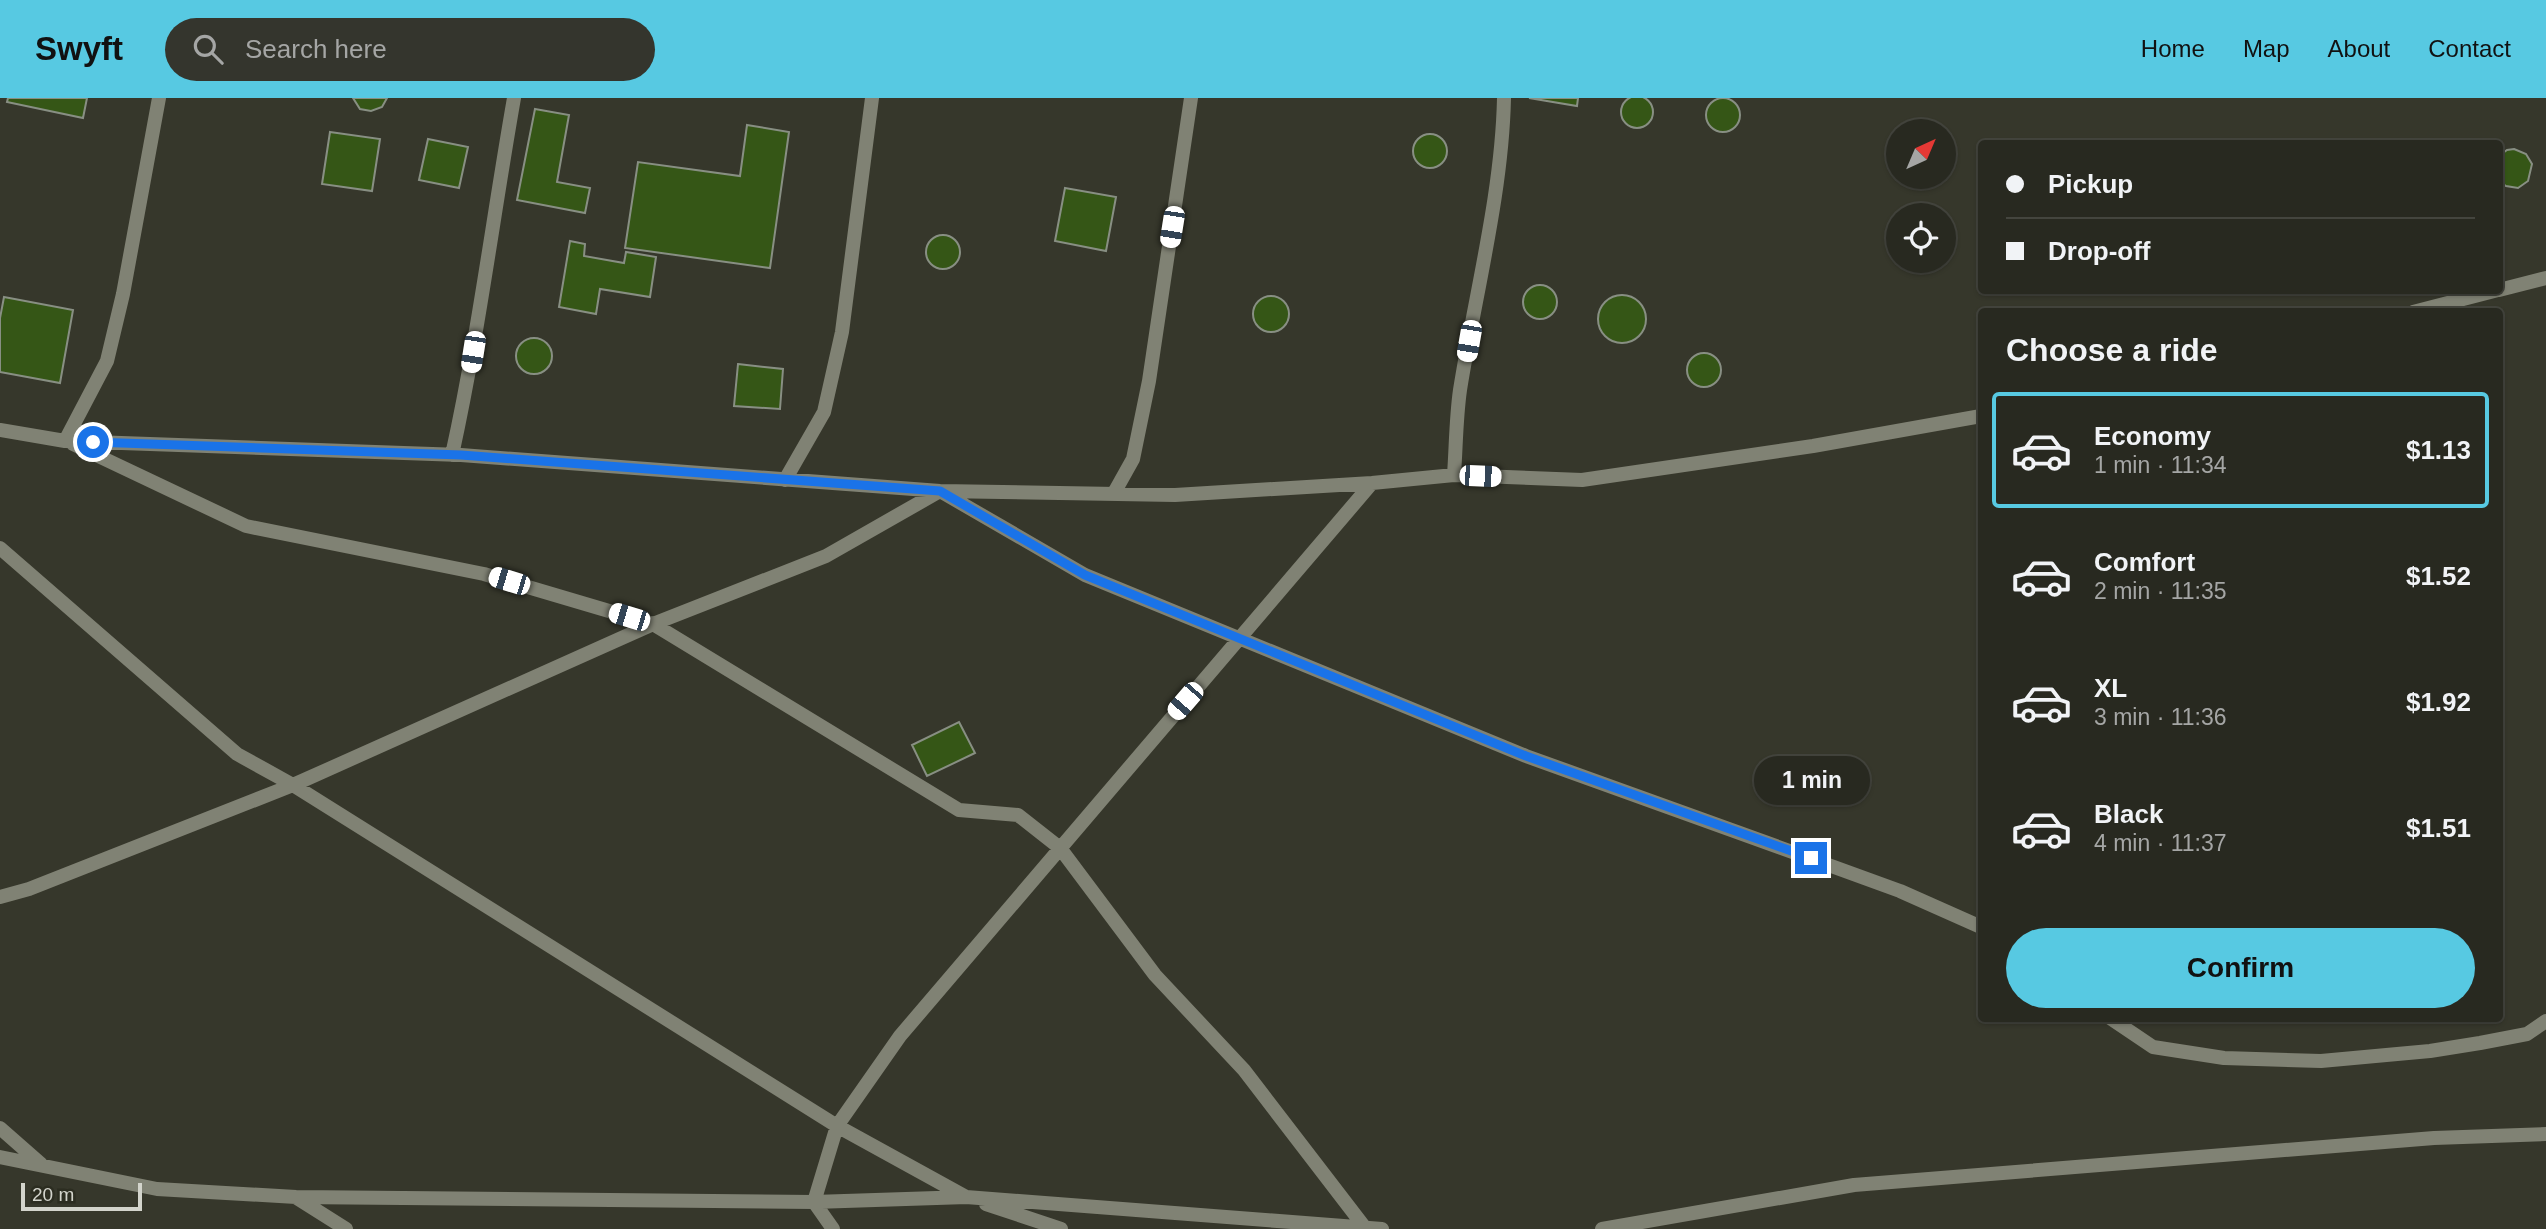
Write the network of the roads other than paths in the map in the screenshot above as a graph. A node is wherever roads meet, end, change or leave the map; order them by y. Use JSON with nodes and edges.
{"nodes":[{"id":1,"x":159,"y":98,"type":"edge"},
{"id":2,"x":514,"y":98,"type":"edge"},
{"id":3,"x":872,"y":98,"type":"edge"},
{"id":4,"x":1191,"y":98,"type":"edge"},
{"id":5,"x":1504,"y":98,"type":"edge"},
{"id":6,"x":2546,"y":278,"type":"edge"},
{"id":7,"x":2503,"y":289,"type":"edge"},
{"id":8,"x":2483,"y":294,"type":"edge"},
{"id":9,"x":2428,"y":308,"type":"edge"},
{"id":10,"x":1978,"y":417,"type":"edge"},
{"id":11,"x":0,"y":430,"type":"edge"},
{"id":12,"x":65,"y":441,"type":"junction"},
{"id":13,"x":452,"y":455,"type":"junction"},
{"id":14,"x":1454,"y":475,"type":"junction"},
{"id":15,"x":785,"y":480,"type":"junction"},
{"id":16,"x":1372,"y":483,"type":"junction"},
{"id":17,"x":940,"y":491,"type":"junction"},
{"id":18,"x":1114,"y":493,"type":"junction"},
{"id":19,"x":0,"y":548,"type":"edge"},
{"id":20,"x":653,"y":624,"type":"junction"},
{"id":21,"x":1239,"y":638,"type":"junction"},
{"id":22,"x":292,"y":785,"type":"junction"},
{"id":23,"x":1059,"y":848,"type":"junction"},
{"id":24,"x":0,"y":897,"type":"edge"},
{"id":25,"x":1978,"y":926,"type":"edge"},
{"id":26,"x":2546,"y":1020,"type":"edge"},
{"id":27,"x":2116,"y":1022,"type":"edge"},
{"id":28,"x":837,"y":1126,"type":"junction"},
{"id":29,"x":0,"y":1128,"type":"edge"},
{"id":30,"x":2546,"y":1134,"type":"edge"},
{"id":31,"x":0,"y":1157,"type":"edge"},
{"id":32,"x":42,"y":1166,"type":"junction"},
{"id":33,"x":296,"y":1197,"type":"junction"},
{"id":34,"x":966,"y":1197,"type":"junction"},
{"id":35,"x":814,"y":1202,"type":"junction"},
{"id":36,"x":1365,"y":1228,"type":"edge"},
{"id":37,"x":346,"y":1229,"type":"edge"},
{"id":38,"x":833,"y":1229,"type":"edge"},
{"id":39,"x":1061,"y":1229,"type":"edge"},
{"id":40,"x":1382,"y":1229,"type":"edge"},
{"id":41,"x":1602,"y":1229,"type":"edge"}],
"edges":[{"from":1,"to":12,"type":"street"},
{"from":2,"to":13,"type":"street"},
{"from":3,"to":15,"type":"street"},
{"from":4,"to":18,"type":"street"},
{"from":5,"to":14,"type":"street"},
{"from":6,"to":7,"type":"street"},
{"from":8,"to":9,"type":"street"},
{"from":10,"to":14,"type":"street"},
{"from":11,"to":12,"type":"street"},
{"from":12,"to":13,"type":"street"},
{"from":12,"to":20,"type":"street"},
{"from":13,"to":15,"type":"street"},
{"from":14,"to":16,"type":"street"},
{"from":15,"to":17,"type":"street"},
{"from":16,"to":18,"type":"street"},
{"from":16,"to":21,"type":"street"},
{"from":17,"to":18,"type":"street"},
{"from":17,"to":20,"type":"street"},
{"from":17,"to":21,"type":"street"},
{"from":19,"to":22,"type":"street"},
{"from":20,"to":22,"type":"street"},
{"from":20,"to":23,"type":"street"},
{"from":21,"to":23,"type":"street"},
{"from":21,"to":25,"type":"street"},
{"from":22,"to":24,"type":"street"},
{"from":22,"to":28,"type":"street"},
{"from":23,"to":28,"type":"street"},
{"from":23,"to":36,"type":"street"},
{"from":26,"to":27,"type":"street"},
{"from":28,"to":34,"type":"street"},
{"from":28,"to":35,"type":"street"},
{"from":29,"to":32,"type":"street"},
{"from":30,"to":41,"type":"street"},
{"from":31,"to":32,"type":"street"},
{"from":32,"to":33,"type":"street"},
{"from":33,"to":35,"type":"street"},
{"from":33,"to":37,"type":"street"},
{"from":34,"to":35,"type":"street"},
{"from":34,"to":36,"type":"street"},
{"from":34,"to":39,"type":"street"},
{"from":35,"to":38,"type":"street"},
{"from":36,"to":40,"type":"street"}]}
